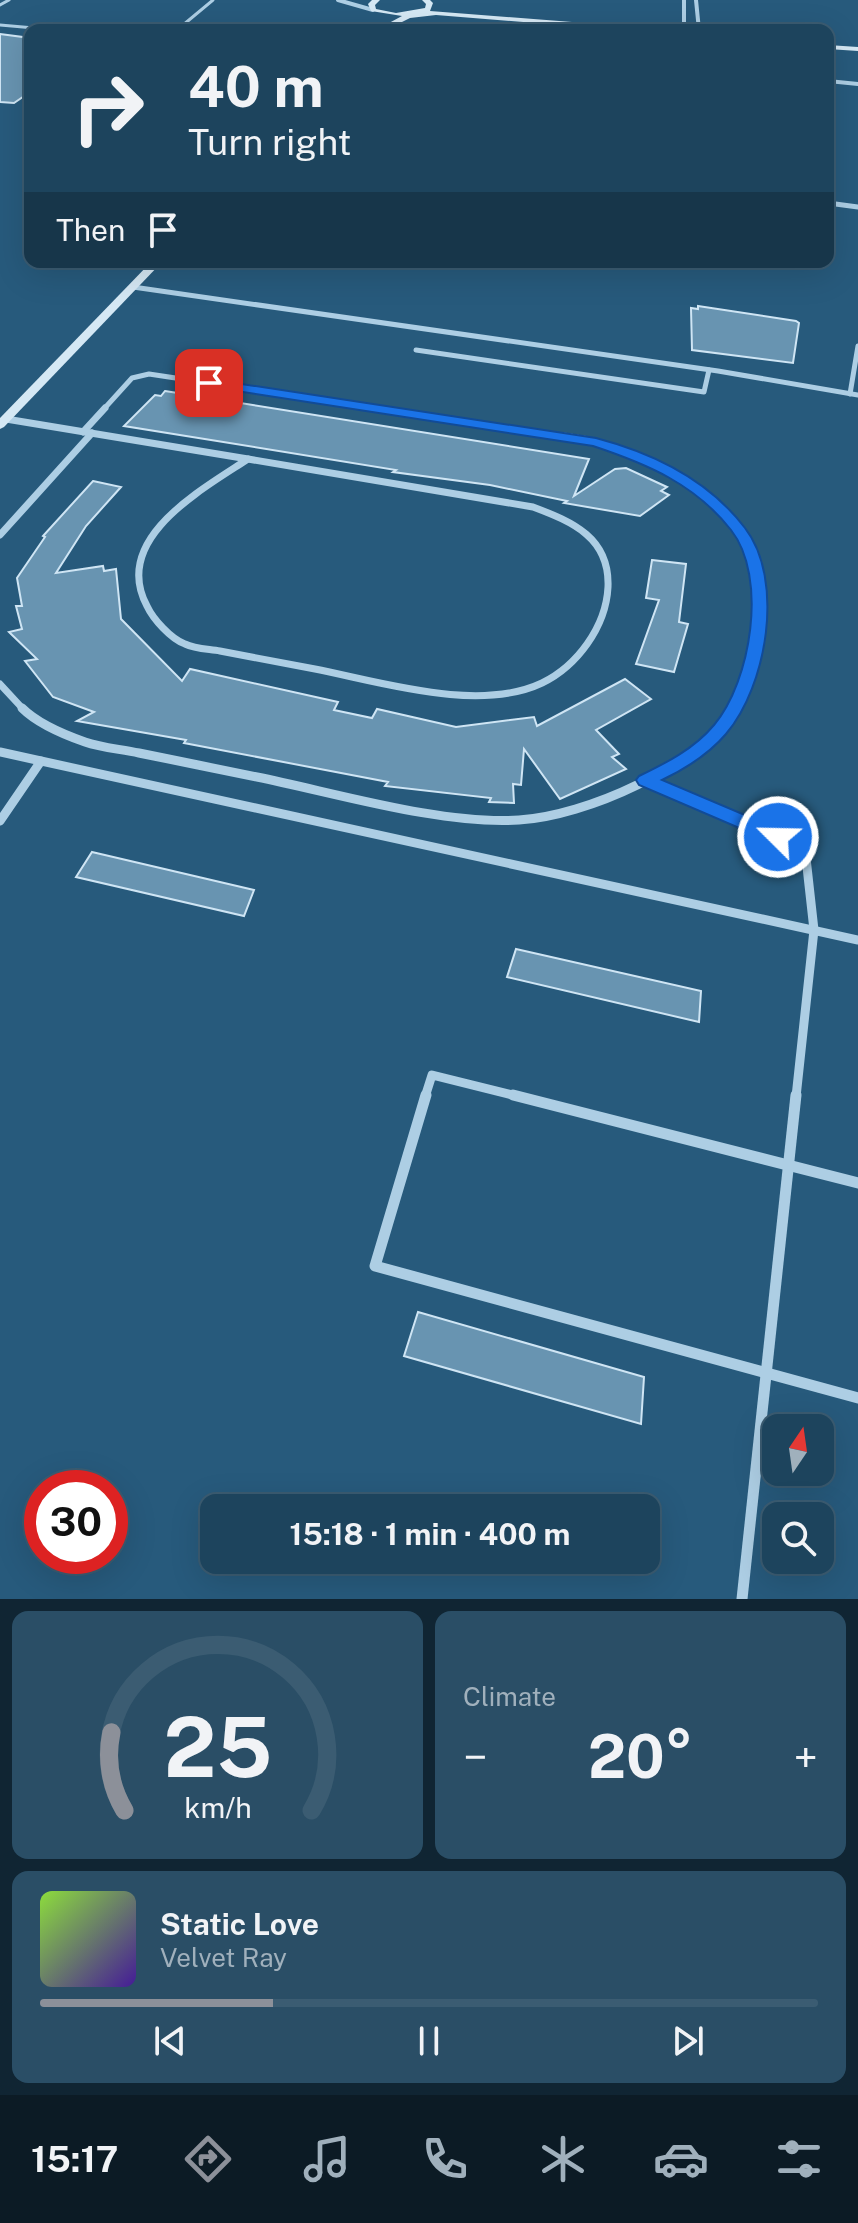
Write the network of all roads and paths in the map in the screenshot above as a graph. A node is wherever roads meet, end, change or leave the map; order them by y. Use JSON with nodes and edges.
{"nodes":[{"id":1,"x":9,"y":0,"type":"edge"},
{"id":2,"x":213,"y":0,"type":"edge"},
{"id":3,"x":338,"y":0,"type":"edge"},
{"id":4,"x":377,"y":0,"type":"edge"},
{"id":5,"x":426,"y":0,"type":"edge"},
{"id":6,"x":684,"y":0,"type":"edge"},
{"id":7,"x":696,"y":0,"type":"edge"},
{"id":8,"x":0,"y":5,"type":"edge"},
{"id":9,"x":376,"y":11,"type":"junction"},
{"id":10,"x":414,"y":14,"type":"junction"},
{"id":11,"x":184,"y":24,"type":"edge"},
{"id":12,"x":377,"y":24,"type":"edge"},
{"id":13,"x":392,"y":24,"type":"edge"},
{"id":14,"x":580,"y":24,"type":"edge"},
{"id":15,"x":612,"y":24,"type":"edge"},
{"id":16,"x":684,"y":24,"type":"edge"},
{"id":17,"x":698,"y":24,"type":"edge"},
{"id":18,"x":0,"y":25,"type":"edge"},
{"id":19,"x":24,"y":27,"type":"edge"},
{"id":20,"x":834,"y":46,"type":"edge"},
{"id":21,"x":858,"y":48,"type":"edge"},
{"id":22,"x":834,"y":82,"type":"edge"},
{"id":23,"x":858,"y":84,"type":"edge"},
{"id":24,"x":834,"y":204,"type":"edge"},
{"id":25,"x":858,"y":207,"type":"edge"},
{"id":26,"x":151,"y":268,"type":"edge"},
{"id":27,"x":133,"y":287,"type":"junction"},
{"id":28,"x":858,"y":346,"type":"edge"},
{"id":29,"x":416,"y":350,"type":"dead end"},
{"id":30,"x":709,"y":370,"type":"junction"},
{"id":31,"x":850,"y":394,"type":"junction"},
{"id":32,"x":858,"y":395,"type":"edge"},
{"id":33,"x":3,"y":422,"type":"edge"},
{"id":34,"x":83,"y":432,"type":"junction"},
{"id":35,"x":92,"y":433,"type":"junction"},
{"id":36,"x":249,"y":459,"type":"junction"},
{"id":37,"x":0,"y":535,"type":"edge"},
{"id":38,"x":0,"y":684,"type":"edge"},
{"id":39,"x":0,"y":752,"type":"edge"},
{"id":40,"x":41,"y":761,"type":"junction"},
{"id":41,"x":645,"y":780,"type":"junction"},
{"id":42,"x":0,"y":821,"type":"edge"},
{"id":43,"x":814,"y":930,"type":"junction"},
{"id":44,"x":858,"y":940,"type":"edge"},
{"id":45,"x":788,"y":1165,"type":"junction"},
{"id":46,"x":858,"y":1183,"type":"edge"},
{"id":47,"x":766,"y":1373,"type":"junction"},
{"id":48,"x":858,"y":1398,"type":"edge"},
{"id":49,"x":742,"y":1599,"type":"edge"}],
"edges":[{"from":1,"to":8,"type":"lane"},
{"from":2,"to":11,"type":"lane"},
{"from":3,"to":9,"type":"street"},
{"from":4,"to":9,"type":"street"},
{"from":5,"to":10,"type":"street"},
{"from":5,"to":15,"type":"street"},
{"from":6,"to":16,"type":"street"},
{"from":7,"to":17,"type":"street"},
{"from":9,"to":10,"type":"street"},
{"from":9,"to":12,"type":"street"},
{"from":10,"to":13,"type":"street"},
{"from":10,"to":14,"type":"street"},
{"from":18,"to":19,"type":"lane"},
{"from":20,"to":21,"type":"street"},
{"from":22,"to":23,"type":"street"},
{"from":24,"to":25,"type":"street"},
{"from":26,"to":27,"type":"street"},
{"from":27,"to":30,"type":"street"},
{"from":27,"to":33,"type":"street"},
{"from":28,"to":31,"type":"street"},
{"from":29,"to":30,"type":"street"},
{"from":30,"to":31,"type":"street"},
{"from":31,"to":32,"type":"street"},
{"from":33,"to":34,"type":"street"},
{"from":34,"to":35,"type":"street"},
{"from":34,"to":41,"type":"street"},
{"from":35,"to":36,"type":"street"},
{"from":35,"to":37,"type":"street"},
{"from":36,"to":36,"type":"street"},
{"from":38,"to":41,"type":"street"},
{"from":39,"to":40,"type":"street"},
{"from":40,"to":42,"type":"street"},
{"from":40,"to":43,"type":"street"},
{"from":41,"to":43,"type":"street"},
{"from":43,"to":44,"type":"street"},
{"from":43,"to":45,"type":"street"},
{"from":45,"to":46,"type":"street"},
{"from":45,"to":47,"type":"street"},
{"from":45,"to":47,"type":"street"},
{"from":47,"to":48,"type":"street"},
{"from":47,"to":49,"type":"street"}]}
